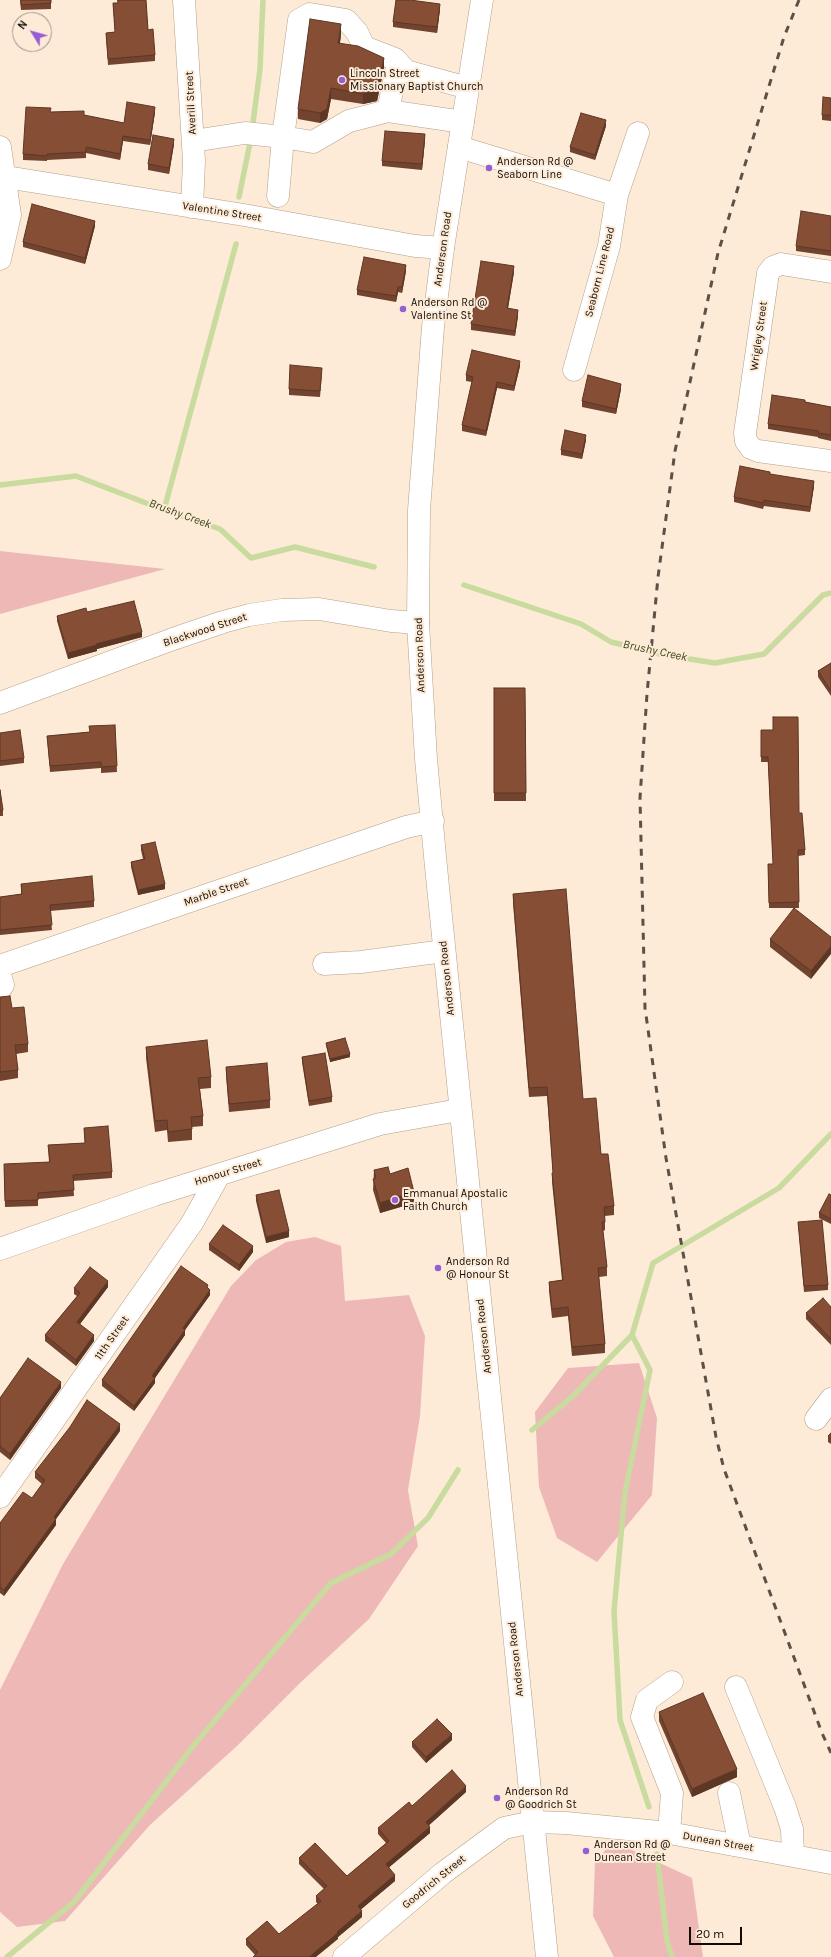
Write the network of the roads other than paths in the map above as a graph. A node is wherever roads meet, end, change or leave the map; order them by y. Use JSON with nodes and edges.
{"nodes":[{"id":1,"x":184,"y":0,"type":"edge"},
{"id":2,"x":482,"y":0,"type":"edge"},
{"id":3,"x":398,"y":63,"type":"junction"},
{"id":4,"x":468,"y":88,"type":"junction"},
{"id":5,"x":388,"y":111,"type":"junction"},
{"id":6,"x":463,"y":122,"type":"junction"},
{"id":7,"x":638,"y":134,"type":"dead end"},
{"id":8,"x":283,"y":137,"type":"junction"},
{"id":9,"x":193,"y":141,"type":"junction"},
{"id":10,"x":459,"y":147,"type":"junction"},
{"id":11,"x":0,"y":148,"type":"edge"},
{"id":12,"x":2,"y":177,"type":"edge"},
{"id":13,"x":618,"y":195,"type":"junction"},
{"id":14,"x":278,"y":196,"type":"dead end"},
{"id":15,"x":192,"y":207,"type":"junction"},
{"id":16,"x":443,"y":248,"type":"junction"},
{"id":17,"x":0,"y":259,"type":"edge"},
{"id":18,"x":831,"y":272,"type":"edge"},
{"id":19,"x":574,"y":370,"type":"dead end"},
{"id":20,"x":831,"y":461,"type":"edge"},
{"id":21,"x":418,"y":623,"type":"junction"},
{"id":22,"x":0,"y":703,"type":"edge"},
{"id":23,"x":433,"y":821,"type":"junction"},
{"id":24,"x":444,"y":951,"type":"junction"},
{"id":25,"x":324,"y":964,"type":"dead end"},
{"id":26,"x":0,"y":966,"type":"edge"},
{"id":27,"x":0,"y":975,"type":"edge"},
{"id":28,"x":0,"y":989,"type":"edge"},
{"id":29,"x":459,"y":1110,"type":"junction"},
{"id":30,"x":219,"y":1175,"type":"junction"},
{"id":31,"x":0,"y":1249,"type":"edge"},
{"id":32,"x":831,"y":1399,"type":"edge"},
{"id":33,"x":816,"y":1419,"type":"dead end"},
{"id":34,"x":0,"y":1497,"type":"edge"},
{"id":35,"x":672,"y":1682,"type":"dead end"},
{"id":36,"x":736,"y":1687,"type":"dead end"},
{"id":37,"x":728,"y":1793,"type":"dead end"},
{"id":38,"x":533,"y":1822,"type":"junction"},
{"id":39,"x":669,"y":1833,"type":"junction"},
{"id":40,"x":740,"y":1846,"type":"junction"},
{"id":41,"x":793,"y":1856,"type":"junction"},
{"id":42,"x":831,"y":1863,"type":"edge"},
{"id":43,"x":344,"y":1957,"type":"edge"},
{"id":44,"x":547,"y":1957,"type":"edge"}],
"edges":[{"from":1,"to":9,"type":"street","name":"Averill Street"},
{"from":2,"to":4,"type":"street","name":"Anderson Road"},
{"from":3,"to":4,"type":"street"},
{"from":3,"to":5,"type":"street"},
{"from":3,"to":8,"type":"street"},
{"from":4,"to":6,"type":"street","name":"Anderson Road"},
{"from":5,"to":6,"type":"street"},
{"from":5,"to":8,"type":"street"},
{"from":6,"to":10,"type":"street","name":"Anderson Road"},
{"from":7,"to":13,"type":"street","name":"Seaborn Line Road"},
{"from":8,"to":9,"type":"street"},
{"from":8,"to":14,"type":"street"},
{"from":9,"to":15,"type":"street","name":"Averill Street"},
{"from":10,"to":13,"type":"street"},
{"from":10,"to":16,"type":"street","name":"Anderson Road"},
{"from":11,"to":12,"type":"street"},
{"from":12,"to":15,"type":"street","name":"Valentine Street"},
{"from":12,"to":17,"type":"street"},
{"from":13,"to":19,"type":"street","name":"Seaborn Line Road"},
{"from":15,"to":16,"type":"street","name":"Valentine Street"},
{"from":16,"to":21,"type":"street","name":"Anderson Road"},
{"from":18,"to":20,"type":"street","name":"Wrigley Street"},
{"from":21,"to":22,"type":"street","name":"Blackwood Street"},
{"from":21,"to":23,"type":"street","name":"Anderson Road"},
{"from":23,"to":24,"type":"street","name":"Anderson Road"},
{"from":23,"to":26,"type":"street","name":"Marble Street"},
{"from":24,"to":25,"type":"street"},
{"from":24,"to":29,"type":"street","name":"Anderson Road"},
{"from":27,"to":28,"type":"street"},
{"from":29,"to":30,"type":"street","name":"Honour Street"},
{"from":29,"to":38,"type":"street","name":"Anderson Road"},
{"from":30,"to":31,"type":"street","name":"Honour Street"},
{"from":30,"to":34,"type":"street","name":"11th Street"},
{"from":32,"to":33,"type":"street"},
{"from":35,"to":39,"type":"street"},
{"from":36,"to":41,"type":"street"},
{"from":37,"to":40,"type":"street"},
{"from":38,"to":39,"type":"street","name":"Dunean Street"},
{"from":38,"to":43,"type":"street","name":"Goodrich Street"},
{"from":38,"to":44,"type":"street","name":"Anderson Road"},
{"from":39,"to":40,"type":"street","name":"Dunean Street"},
{"from":40,"to":41,"type":"street","name":"Dunean Street"},
{"from":41,"to":42,"type":"street","name":"Dunean Street"}]}
